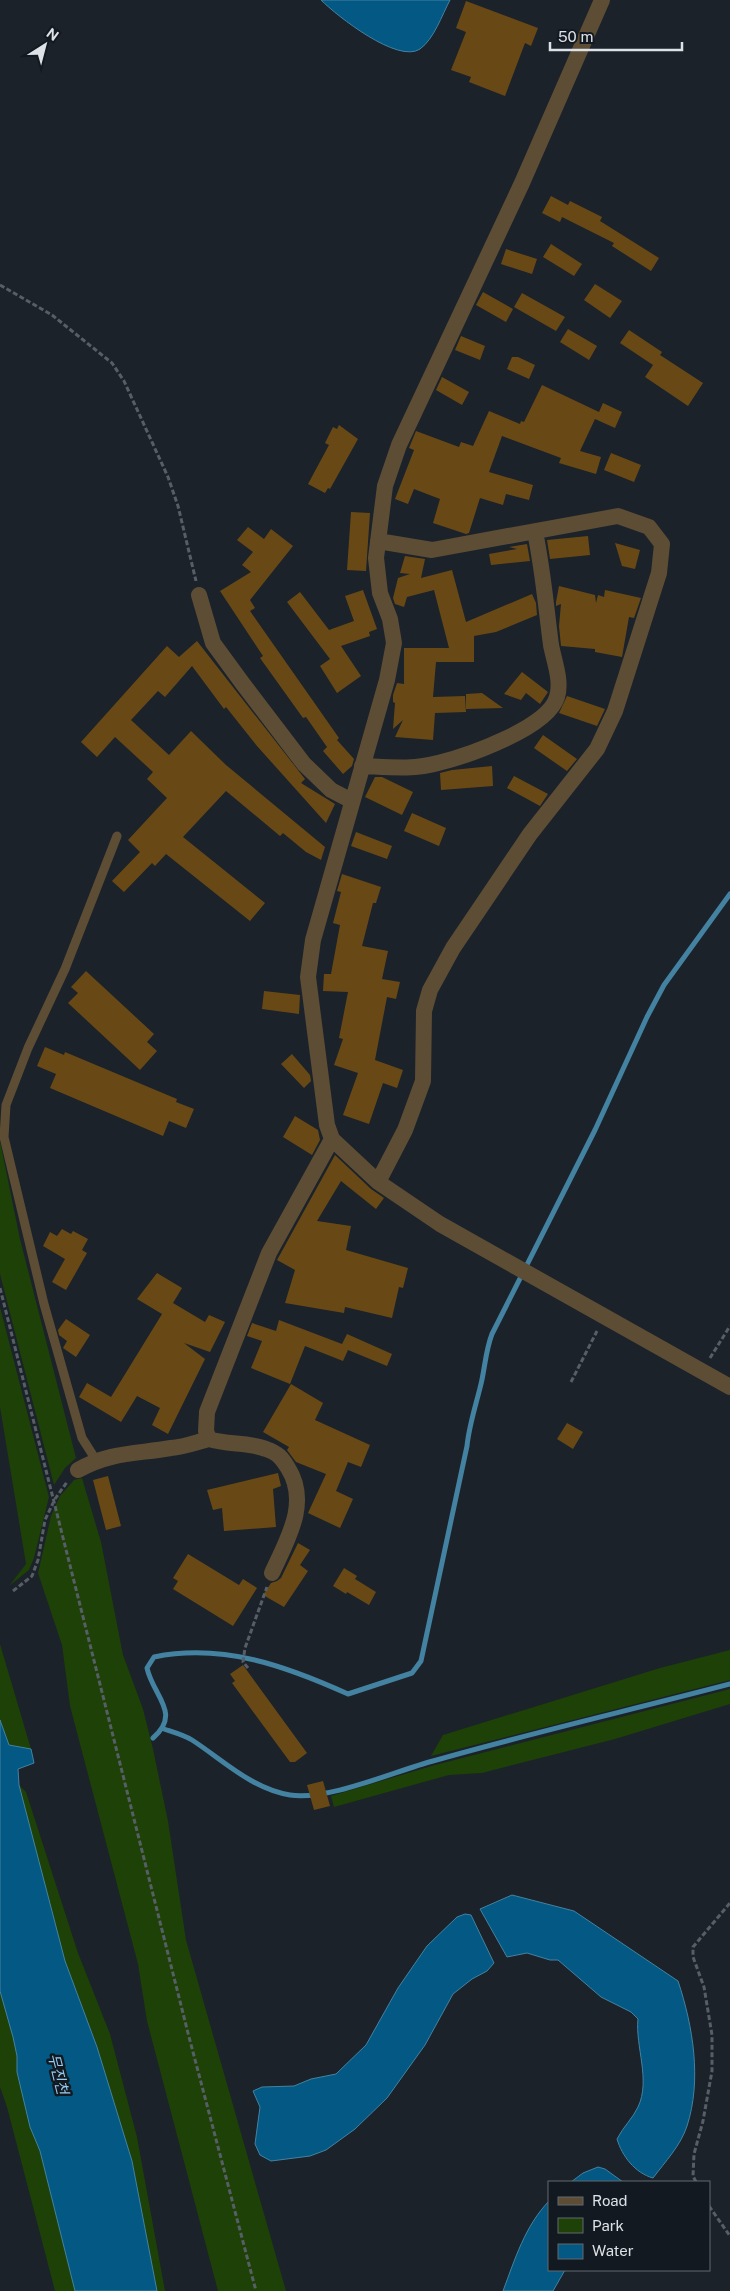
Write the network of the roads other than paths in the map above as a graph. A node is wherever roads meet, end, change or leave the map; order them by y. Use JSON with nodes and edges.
{"nodes":[{"id":1,"x":602,"y":0,"type":"edge"},
{"id":2,"x":536,"y":532,"type":"junction"},
{"id":3,"x":378,"y":541,"type":"junction"},
{"id":4,"x":199,"y":595,"type":"road end"},
{"id":5,"x":362,"y":766,"type":"junction"},
{"id":6,"x":352,"y":801,"type":"junction"},
{"id":7,"x":117,"y":836,"type":"dead end"},
{"id":8,"x":332,"y":1139,"type":"junction"},
{"id":9,"x":378,"y":1182,"type":"junction"},
{"id":10,"x":730,"y":1387,"type":"edge"},
{"id":11,"x":209,"y":1439,"type":"junction"},
{"id":12,"x":96,"y":1460,"type":"junction"},
{"id":13,"x":78,"y":1470,"type":"road end"},
{"id":14,"x":272,"y":1573,"type":"road end"}],
"edges":[{"from":1,"to":3,"type":"street"},
{"from":2,"to":3,"type":"street"},
{"from":2,"to":5,"type":"street"},
{"from":2,"to":9,"type":"street"},
{"from":3,"to":5,"type":"street"},
{"from":4,"to":6,"type":"street"},
{"from":5,"to":6,"type":"street"},
{"from":6,"to":8,"type":"street"},
{"from":7,"to":12,"type":"lane"},
{"from":8,"to":9,"type":"street"},
{"from":8,"to":11,"type":"street"},
{"from":9,"to":10,"type":"street"},
{"from":11,"to":12,"type":"street"},
{"from":11,"to":14,"type":"street"},
{"from":12,"to":13,"type":"street"}]}
